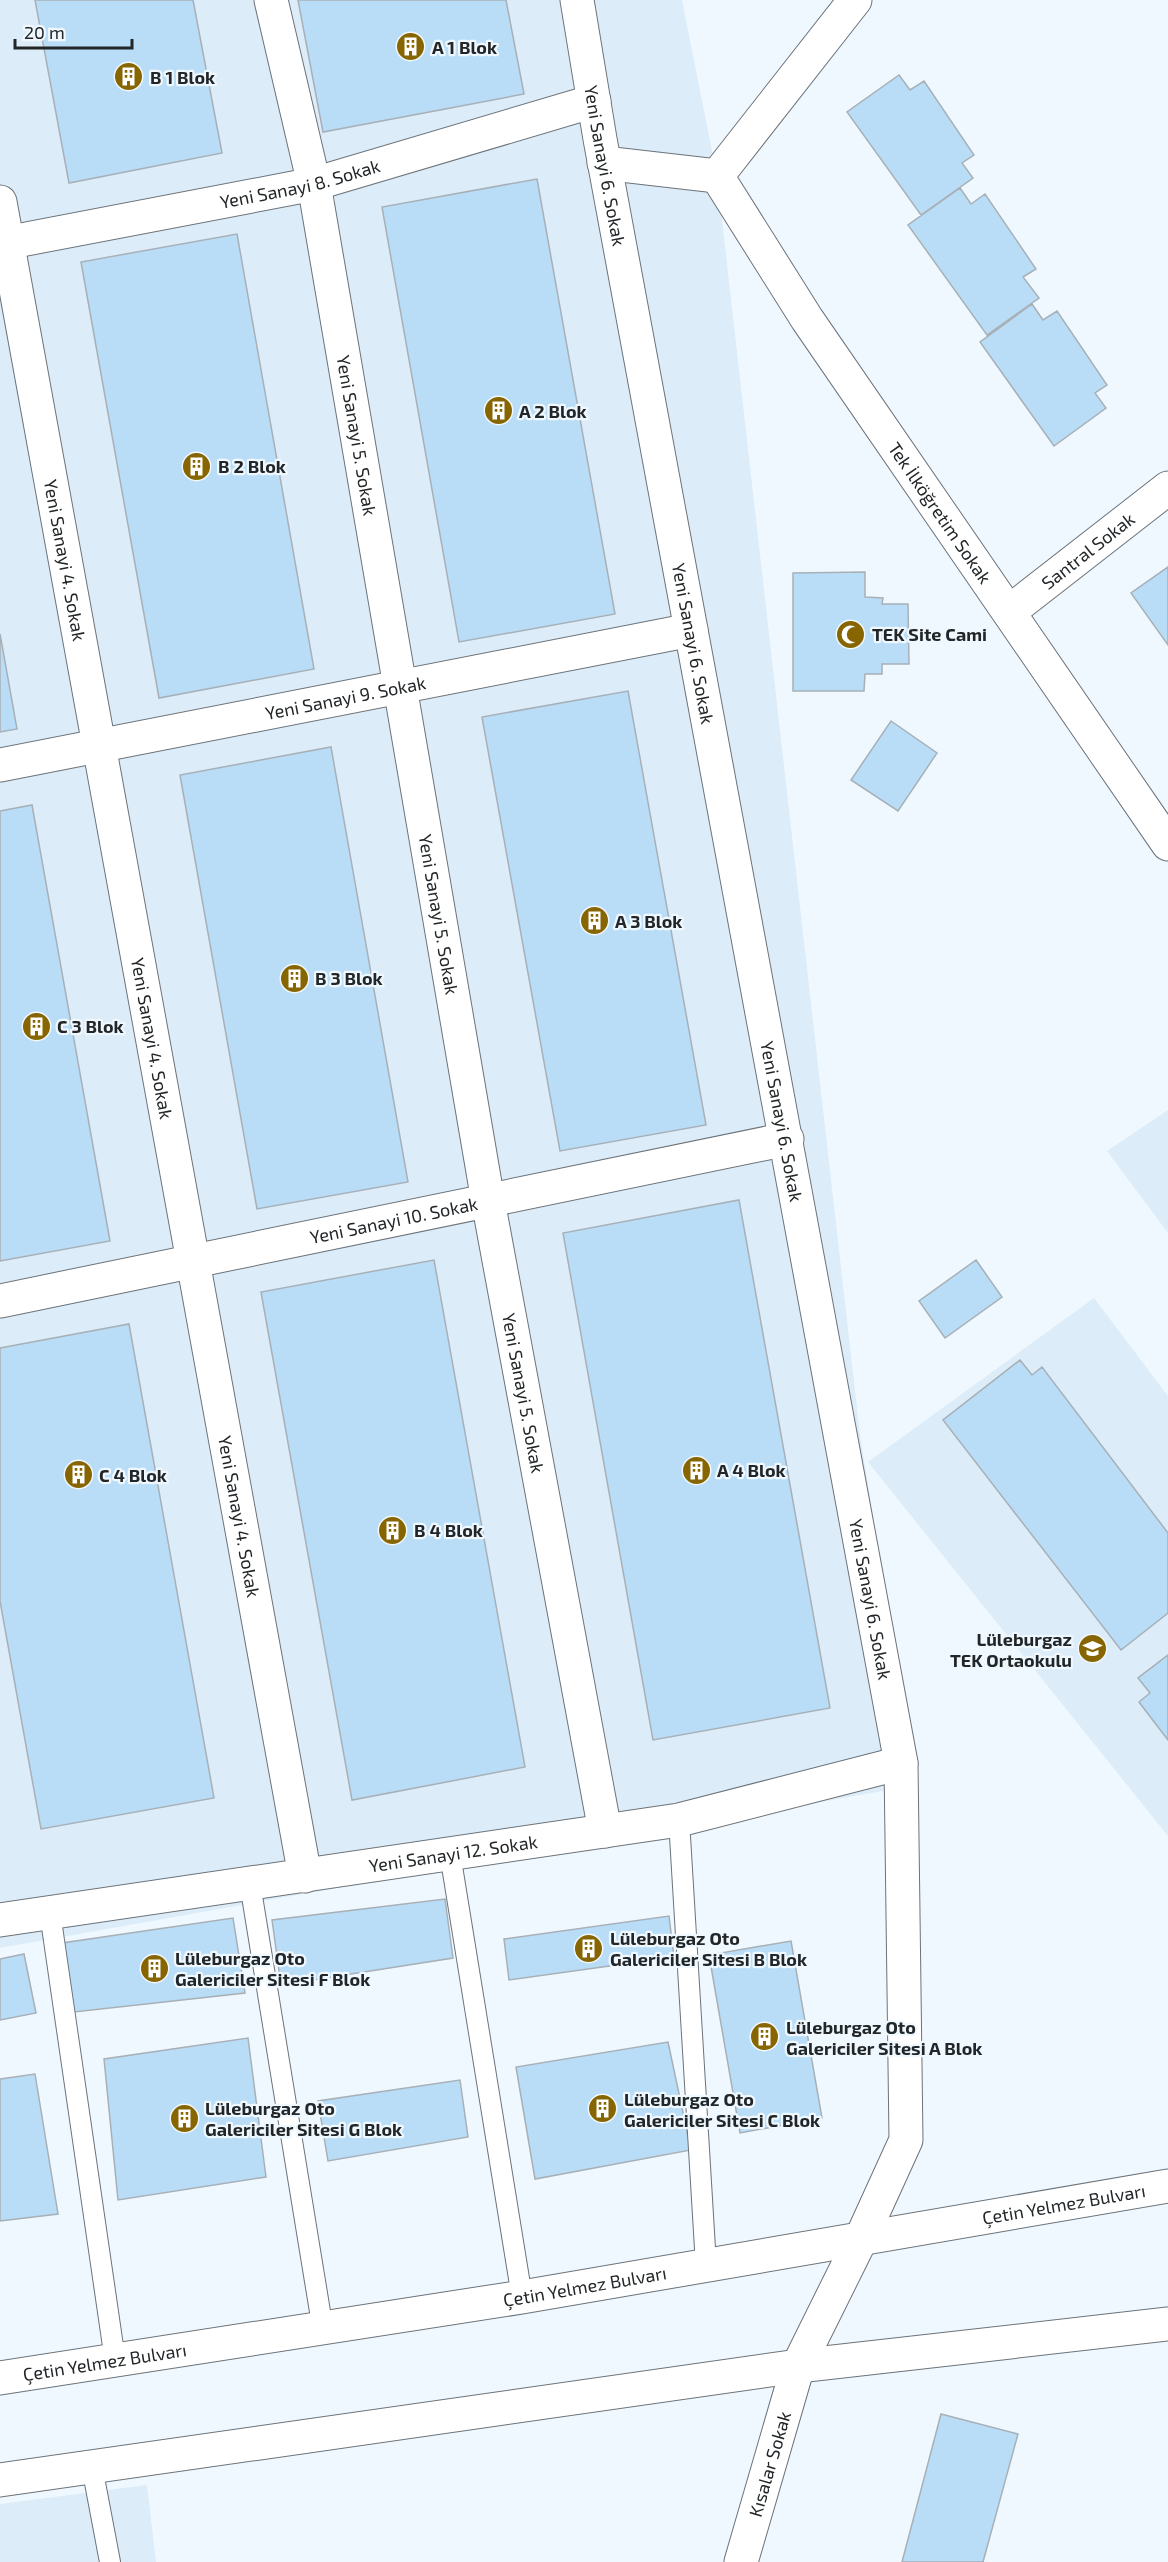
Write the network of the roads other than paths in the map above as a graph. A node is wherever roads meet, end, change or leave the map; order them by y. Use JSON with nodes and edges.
{"nodes":[{"id":1,"x":271,"y":0,"type":"edge"},
{"id":2,"x":577,"y":0,"type":"edge"},
{"id":3,"x":855,"y":0,"type":"edge"},
{"id":4,"x":594,"y":101,"type":"junction"},
{"id":5,"x":604,"y":163,"type":"junction"},
{"id":6,"x":717,"y":177,"type":"junction"},
{"id":7,"x":314,"y":184,"type":"junction"},
{"id":8,"x":0,"y":202,"type":"edge"},
{"id":9,"x":4,"y":243,"type":"edge"},
{"id":10,"x":1168,"y":488,"type":"edge"},
{"id":11,"x":1009,"y":612,"type":"junction"},
{"id":12,"x":691,"y":630,"type":"junction"},
{"id":13,"x":400,"y":687,"type":"junction"},
{"id":14,"x":99,"y":746,"type":"junction"},
{"id":15,"x":0,"y":765,"type":"edge"},
{"id":16,"x":1168,"y":844,"type":"edge"},
{"id":17,"x":787,"y":1139,"type":"junction"},
{"id":18,"x":488,"y":1201,"type":"junction"},
{"id":19,"x":192,"y":1262,"type":"junction"},
{"id":20,"x":0,"y":1302,"type":"edge"},
{"id":21,"x":901,"y":1763,"type":"junction"},
{"id":22,"x":679,"y":1820,"type":"junction"},
{"id":23,"x":605,"y":1831,"type":"junction"},
{"id":24,"x":450,"y":1854,"type":"junction"},
{"id":25,"x":305,"y":1876,"type":"junction"},
{"id":26,"x":250,"y":1884,"type":"junction"},
{"id":27,"x":50,"y":1913,"type":"junction"},
{"id":28,"x":0,"y":1918,"type":"edge"},
{"id":29,"x":1168,"y":2186,"type":"edge"},
{"id":30,"x":860,"y":2241,"type":"junction"},
{"id":31,"x":706,"y":2265,"type":"junction"},
{"id":32,"x":522,"y":2297,"type":"junction"},
{"id":33,"x":1168,"y":2324,"type":"edge"},
{"id":34,"x":323,"y":2330,"type":"junction"},
{"id":35,"x":115,"y":2360,"type":"junction"},
{"id":36,"x":798,"y":2366,"type":"junction"},
{"id":37,"x":0,"y":2378,"type":"edge"},
{"id":38,"x":92,"y":2467,"type":"junction"},
{"id":39,"x":0,"y":2480,"type":"edge"},
{"id":40,"x":110,"y":2562,"type":"edge"},
{"id":41,"x":741,"y":2562,"type":"edge"}],
"edges":[{"from":1,"to":7,"type":"street","name":"Yeni Sanayi 5. Sokak"},
{"from":2,"to":4,"type":"street","name":"Yeni Sanayi 6. Sokak"},
{"from":3,"to":6,"type":"street"},
{"from":4,"to":5,"type":"street","name":"Yeni Sanayi 6. Sokak"},
{"from":4,"to":7,"type":"street","name":"Yeni Sanayi 8. Sokak"},
{"from":5,"to":6,"type":"street"},
{"from":5,"to":12,"type":"street","name":"Yeni Sanayi 6. Sokak"},
{"from":6,"to":11,"type":"street","name":"Tek İlköğretim Sokak"},
{"from":7,"to":9,"type":"street","name":"Yeni Sanayi 8. Sokak"},
{"from":7,"to":13,"type":"street","name":"Yeni Sanayi 5. Sokak"},
{"from":8,"to":9,"type":"street","name":"Yeni Sanayi 4. Sokak"},
{"from":9,"to":14,"type":"street","name":"Yeni Sanayi 4. Sokak"},
{"from":10,"to":11,"type":"street","name":"Santral Sokak"},
{"from":11,"to":16,"type":"street","name":"Tek İlköğretim Sokak"},
{"from":12,"to":13,"type":"street","name":"Yeni Sanayi 9. Sokak"},
{"from":12,"to":17,"type":"street","name":"Yeni Sanayi 6. Sokak"},
{"from":13,"to":14,"type":"street","name":"Yeni Sanayi 9. Sokak"},
{"from":13,"to":18,"type":"street","name":"Yeni Sanayi 5. Sokak"},
{"from":14,"to":15,"type":"street","name":"Yeni Sanayi 9. Sokak"},
{"from":14,"to":19,"type":"street","name":"Yeni Sanayi 4. Sokak"},
{"from":17,"to":18,"type":"street","name":"Yeni Sanayi 10. Sokak"},
{"from":17,"to":21,"type":"street","name":"Yeni Sanayi 6. Sokak"},
{"from":18,"to":19,"type":"street","name":"Yeni Sanayi 10. Sokak"},
{"from":18,"to":23,"type":"street","name":"Yeni Sanayi 5. Sokak"},
{"from":19,"to":20,"type":"street","name":"Yeni Sanayi 10. Sokak"},
{"from":19,"to":25,"type":"street","name":"Yeni Sanayi 4. Sokak"},
{"from":21,"to":22,"type":"street","name":"Yeni Sanayi 12. Sokak"},
{"from":21,"to":30,"type":"street","name":"Yeni Sanayi 6. Sokak"},
{"from":22,"to":23,"type":"street","name":"Yeni Sanayi 12. Sokak"},
{"from":22,"to":31,"type":"lane"},
{"from":23,"to":24,"type":"street","name":"Yeni Sanayi 12. Sokak"},
{"from":24,"to":25,"type":"street","name":"Yeni Sanayi 12. Sokak"},
{"from":24,"to":32,"type":"lane"},
{"from":25,"to":26,"type":"street","name":"Yeni Sanayi 12. Sokak"},
{"from":26,"to":27,"type":"street","name":"Yeni Sanayi 12. Sokak"},
{"from":26,"to":34,"type":"lane"},
{"from":27,"to":28,"type":"street","name":"Yeni Sanayi 12. Sokak"},
{"from":27,"to":35,"type":"lane"},
{"from":29,"to":30,"type":"street","name":"Çetin Yelmez Bulvarı"},
{"from":30,"to":31,"type":"street","name":"Çetin Yelmez Bulvarı"},
{"from":30,"to":36,"type":"street","name":"Kısalar Sokak"},
{"from":31,"to":32,"type":"street","name":"Çetin Yelmez Bulvarı"},
{"from":32,"to":34,"type":"street","name":"Çetin Yelmez Bulvarı"},
{"from":33,"to":36,"type":"street"},
{"from":34,"to":35,"type":"street","name":"Çetin Yelmez Bulvarı"},
{"from":35,"to":37,"type":"street","name":"Çetin Yelmez Bulvarı"},
{"from":36,"to":38,"type":"street"},
{"from":36,"to":41,"type":"street","name":"Kısalar Sokak"},
{"from":38,"to":39,"type":"street"},
{"from":38,"to":40,"type":"lane"}]}
